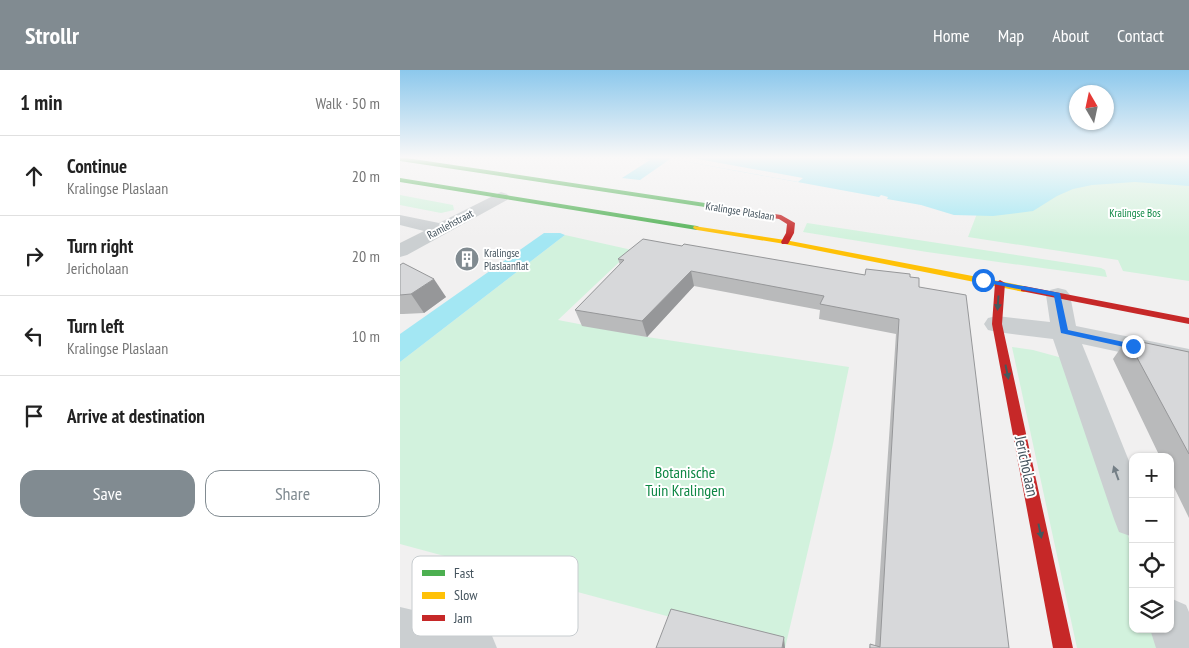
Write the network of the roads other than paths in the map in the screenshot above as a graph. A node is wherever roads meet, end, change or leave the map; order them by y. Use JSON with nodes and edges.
{"nodes":[{"id":1,"x":418,"y":184,"type":"edge"},
{"id":2,"x":561,"y":184,"type":"edge"},
{"id":3,"x":494,"y":201,"type":"junction"},
{"id":4,"x":400,"y":220,"type":"edge"},
{"id":5,"x":441,"y":229,"type":"junction"},
{"id":6,"x":786,"y":242,"type":"junction"},
{"id":7,"x":400,"y":251,"type":"edge"},
{"id":8,"x":1000,"y":283,"type":"junction"},
{"id":9,"x":1058,"y":295,"type":"junction"},
{"id":10,"x":1189,"y":321,"type":"edge"},
{"id":11,"x":997,"y":324,"type":"junction"},
{"id":12,"x":1064,"y":332,"type":"junction"},
{"id":13,"x":1189,"y":358,"type":"edge"},
{"id":14,"x":1129,"y":508,"type":"edge"},
{"id":15,"x":1174,"y":632,"type":"edge"},
{"id":16,"x":424,"y":636,"type":"edge"},
{"id":17,"x":473,"y":648,"type":"edge"},
{"id":18,"x":1063,"y":648,"type":"edge"},
{"id":19,"x":1180,"y":648,"type":"edge"}],
"edges":[{"from":1,"to":3,"type":"street","name":"Kralingse Plaslaan"},
{"from":2,"to":6,"type":"street","name":"Kralingse Plaslaan"},
{"from":3,"to":5,"type":"street","name":"Ramlehstraat"},
{"from":3,"to":6,"type":"street","name":"Kralingse Plaslaan"},
{"from":4,"to":5,"type":"street"},
{"from":5,"to":7,"type":"street","name":"Ramlehstraat"},
{"from":6,"to":8,"type":"street","name":"Kralingse Plaslaan"},
{"from":8,"to":9,"type":"street","name":"Kralingse Plaslaan"},
{"from":8,"to":11,"type":"street","name":"Jericholaan","one_way":true},
{"from":9,"to":10,"type":"street","name":"Kralingse Plaslaan"},
{"from":9,"to":12,"type":"street"},
{"from":11,"to":12,"type":"street"},
{"from":11,"to":18,"type":"street","name":"Jericholaan","one_way":true},
{"from":12,"to":13,"type":"street"},
{"from":14,"to":12,"type":"street","one_way":true},
{"from":15,"to":19,"type":"street"},
{"from":16,"to":17,"type":"street"}]}
